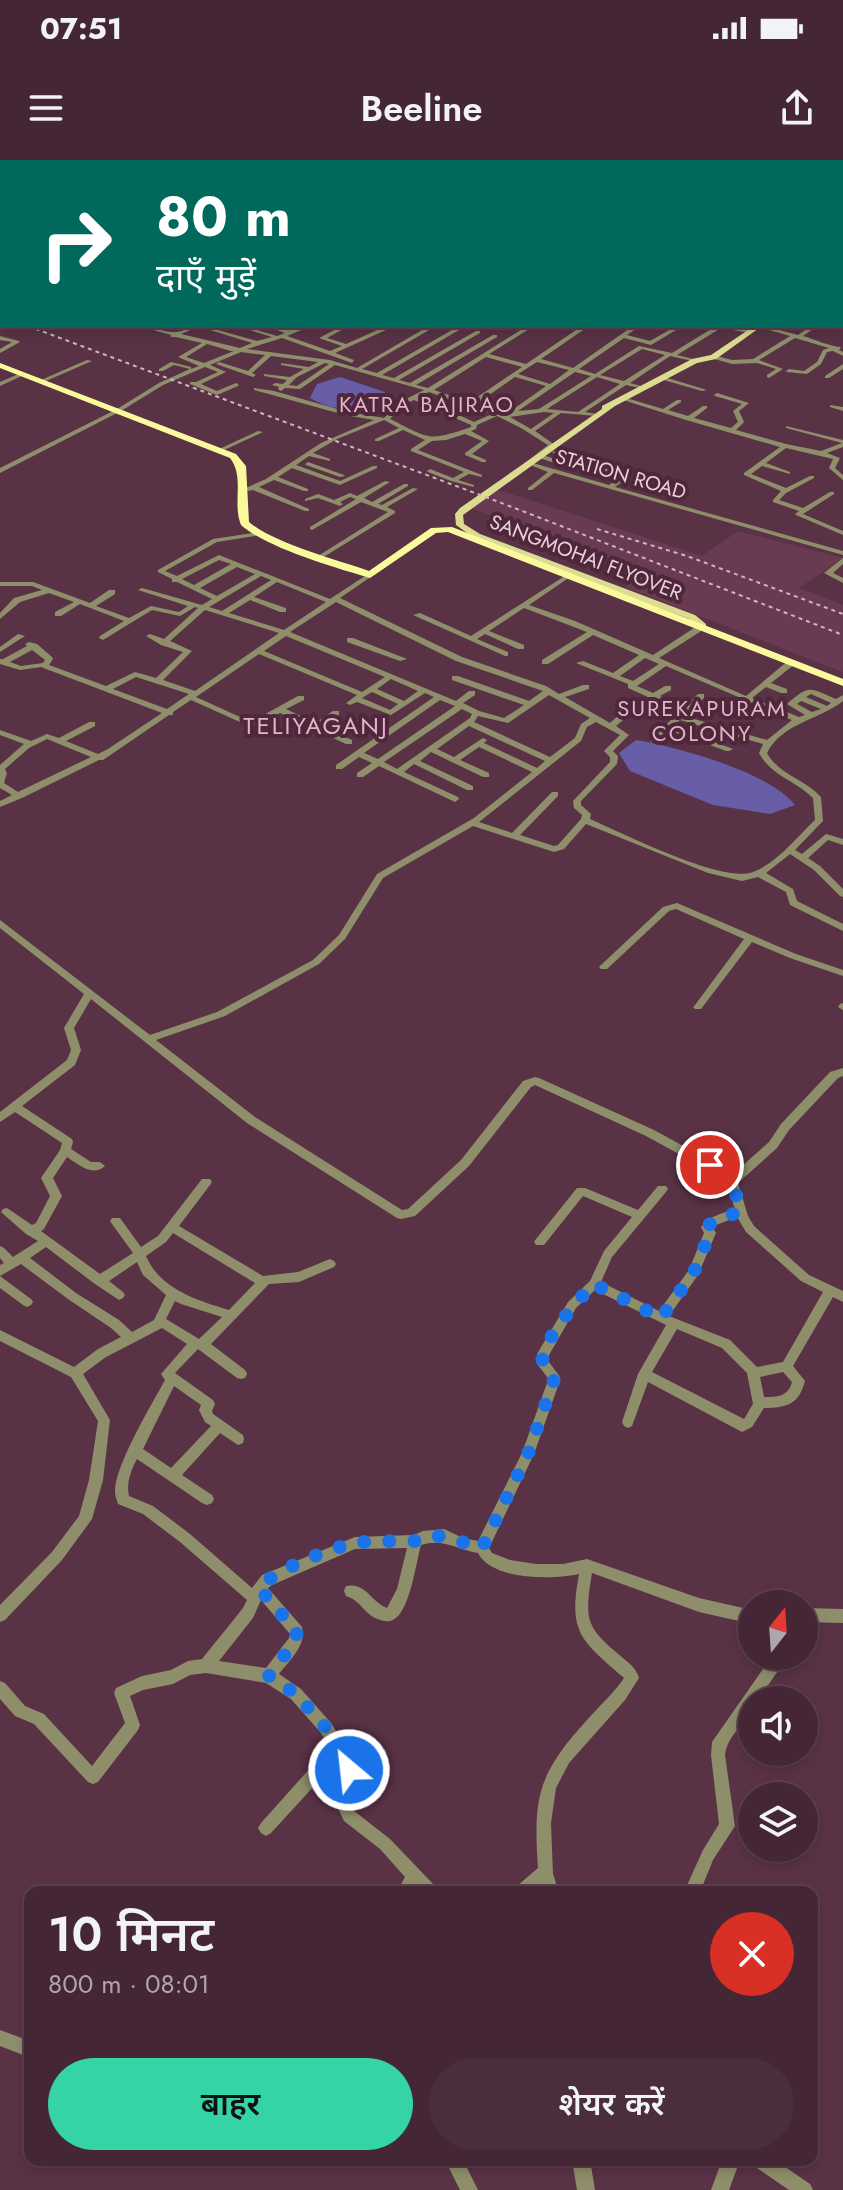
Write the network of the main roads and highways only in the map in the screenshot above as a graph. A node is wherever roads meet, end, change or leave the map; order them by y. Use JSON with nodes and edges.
{"nodes":[{"id":1,"x":755,"y":328,"type":"edge"},
{"id":2,"x":0,"y":363,"type":"edge"},
{"id":3,"x":56,"y":386,"type":"junction"},
{"id":4,"x":611,"y":406,"type":"junction"},
{"id":5,"x":554,"y":447,"type":"junction"},
{"id":6,"x":703,"y":626,"type":"junction"},
{"id":7,"x":843,"y":683,"type":"edge"}],
"edges":[{"from":1,"to":4,"type":"main road"},
{"from":2,"to":3,"type":"highway"},
{"from":2,"to":3,"type":"highway"},
{"from":3,"to":6,"type":"highway"},
{"from":4,"to":5,"type":"main road","name":"SANGMOHAI FLYOVER"},
{"from":4,"to":5,"type":"main road"},
{"from":5,"to":6,"type":"main road","name":"SANGMOHAI FLYOVER"},
{"from":6,"to":7,"type":"highway"}]}
